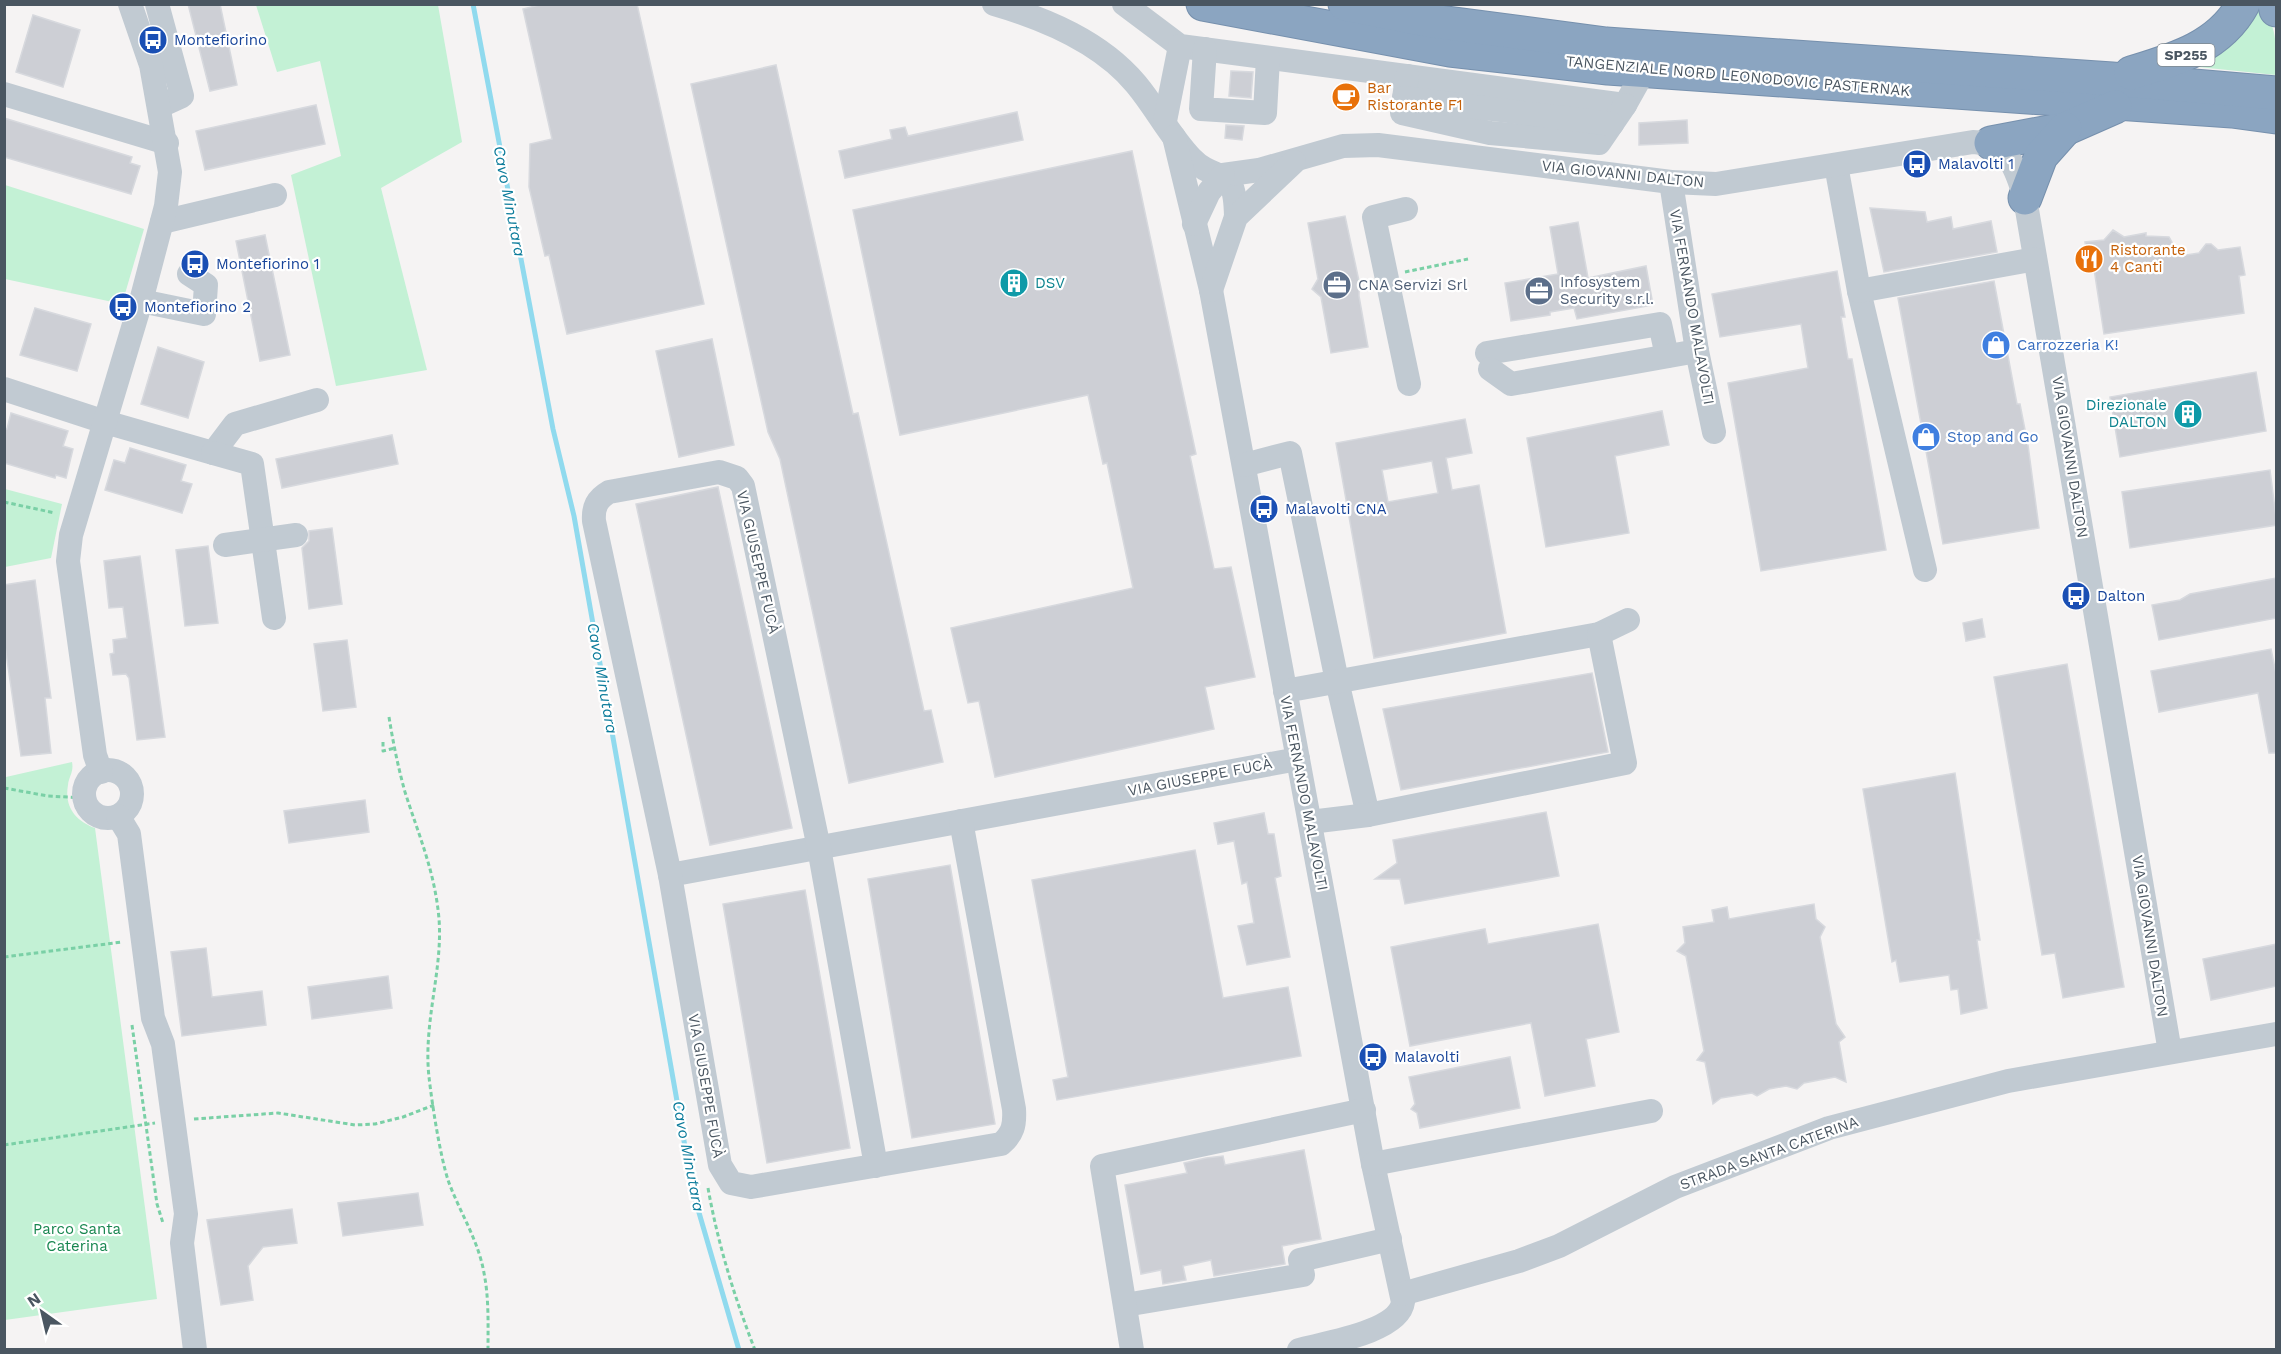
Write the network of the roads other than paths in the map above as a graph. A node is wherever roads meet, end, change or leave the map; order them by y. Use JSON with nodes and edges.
{"nodes":[{"id":1,"x":130,"y":4,"type":"edge"},
{"id":2,"x":158,"y":4,"type":"edge"},
{"id":3,"x":994,"y":4,"type":"edge"},
{"id":4,"x":1124,"y":4,"type":"edge"},
{"id":5,"x":1203,"y":4,"type":"edge"},
{"id":6,"x":1345,"y":4,"type":"edge"},
{"id":7,"x":2243,"y":4,"type":"edge"},
{"id":8,"x":2275,"y":4,"type":"edge"},
{"id":9,"x":2277,"y":9,"type":"edge"},
{"id":10,"x":1180,"y":46,"type":"junction"},
{"id":11,"x":1205,"y":49,"type":"junction"},
{"id":12,"x":1268,"y":58,"type":"junction"},
{"id":13,"x":1644,"y":71,"type":"junction"},
{"id":14,"x":2116,"y":92,"type":"junction"},
{"id":15,"x":2277,"y":93,"type":"edge"},
{"id":16,"x":4,"y":94,"type":"edge"},
{"id":17,"x":160,"y":106,"type":"junction"},
{"id":18,"x":2277,"y":117,"type":"edge"},
{"id":19,"x":1170,"y":129,"type":"junction"},
{"id":20,"x":2065,"y":129,"type":"junction"},
{"id":21,"x":167,"y":143,"type":"junction"},
{"id":22,"x":1991,"y":143,"type":"junction"},
{"id":23,"x":1297,"y":159,"type":"junction"},
{"id":24,"x":1836,"y":165,"type":"junction"},
{"id":25,"x":1223,"y":175,"type":"junction"},
{"id":26,"x":1671,"y":182,"type":"junction"},
{"id":27,"x":275,"y":195,"type":"dead end"},
{"id":28,"x":2025,"y":198,"type":"junction"},
{"id":29,"x":1406,"y":209,"type":"dead end"},
{"id":30,"x":1236,"y":217,"type":"junction"},
{"id":31,"x":162,"y":222,"type":"junction"},
{"id":32,"x":1194,"y":224,"type":"junction"},
{"id":33,"x":2035,"y":259,"type":"junction"},
{"id":34,"x":189,"y":274,"type":"dead end"},
{"id":35,"x":1211,"y":290,"type":"junction"},
{"id":36,"x":1859,"y":291,"type":"junction"},
{"id":37,"x":141,"y":301,"type":"junction"},
{"id":38,"x":1697,"y":351,"type":"junction"},
{"id":39,"x":1667,"y":356,"type":"junction"},
{"id":40,"x":1410,"y":384,"type":"dead end"},
{"id":41,"x":4,"y":389,"type":"edge"},
{"id":42,"x":317,"y":400,"type":"dead end"},
{"id":43,"x":105,"y":422,"type":"junction"},
{"id":44,"x":1714,"y":432,"type":"dead end"},
{"id":45,"x":213,"y":453,"type":"junction"},
{"id":46,"x":1244,"y":465,"type":"junction"},
{"id":47,"x":296,"y":535,"type":"dead end"},
{"id":48,"x":263,"y":540,"type":"junction"},
{"id":49,"x":225,"y":545,"type":"dead end"},
{"id":50,"x":1925,"y":570,"type":"dead end"},
{"id":51,"x":274,"y":618,"type":"dead end"},
{"id":52,"x":1628,"y":620,"type":"dead end"},
{"id":53,"x":1599,"y":634,"type":"junction"},
{"id":54,"x":1337,"y":681,"type":"junction"},
{"id":55,"x":1285,"y":691,"type":"junction"},
{"id":56,"x":1298,"y":759,"type":"junction"},
{"id":57,"x":101,"y":772,"type":"junction"},
{"id":58,"x":1368,"y":815,"type":"junction"},
{"id":59,"x":961,"y":821,"type":"junction"},
{"id":60,"x":1310,"y":822,"type":"junction"},
{"id":61,"x":112,"y":823,"type":"junction"},
{"id":62,"x":819,"y":848,"type":"junction"},
{"id":63,"x":670,"y":875,"type":"junction"},
{"id":64,"x":2277,"y":1034,"type":"edge"},
{"id":65,"x":2169,"y":1053,"type":"junction"},
{"id":66,"x":1364,"y":1110,"type":"junction"},
{"id":67,"x":1651,"y":1112,"type":"dead end"},
{"id":68,"x":1373,"y":1164,"type":"junction"},
{"id":69,"x":876,"y":1166,"type":"junction"},
{"id":70,"x":1390,"y":1239,"type":"junction"},
{"id":71,"x":1402,"y":1294,"type":"junction"},
{"id":72,"x":1125,"y":1305,"type":"junction"},
{"id":73,"x":195,"y":1350,"type":"edge"},
{"id":74,"x":1132,"y":1350,"type":"edge"},
{"id":75,"x":1299,"y":1350,"type":"edge"}],
"edges":[{"from":1,"to":17,"type":"street"},
{"from":2,"to":17,"type":"street"},
{"from":3,"to":19,"type":"street","name":"VIA FERNANDO MALAVOLTI"},
{"from":4,"to":10,"type":"street"},
{"from":5,"to":13,"type":"highway","name":"TANGENZIALE NORD LEONODOVIC PASTERNAK"},
{"from":6,"to":14,"type":"highway","name":"TANGENZIALE NORD LEONODOVIC PASTERNAK"},
{"from":7,"to":14,"type":"highway","number":"SP255"},
{"from":8,"to":9,"type":"highway"},
{"from":10,"to":11,"type":"street"},
{"from":10,"to":19,"type":"street"},
{"from":11,"to":12,"type":"street"},
{"from":11,"to":12,"type":"street"},
{"from":12,"to":13,"type":"street"},
{"from":13,"to":14,"type":"highway","name":"TANGENZIALE NORD LEONODOVIC PASTERNAK"},
{"from":14,"to":15,"type":"highway","name":"TANGENZIALE NORD LEONODOVIC PASTERNAK"},
{"from":14,"to":18,"type":"highway","name":"TANGENZIALE NORD LEONODOVIC PASTERNAK"},
{"from":14,"to":20,"type":"highway"},
{"from":16,"to":21,"type":"street"},
{"from":17,"to":21,"type":"street"},
{"from":19,"to":25,"type":"street","name":"VIA FERNANDO MALAVOLTI"},
{"from":19,"to":32,"type":"street","name":"VIA FERNANDO MALAVOLTI"},
{"from":20,"to":22,"type":"highway"},
{"from":20,"to":28,"type":"highway"},
{"from":21,"to":31,"type":"street"},
{"from":22,"to":24,"type":"street","name":"VIA GIOVANNI DALTON"},
{"from":22,"to":28,"type":"street","name":"VIA GIOVANNI DALTON"},
{"from":23,"to":25,"type":"street","name":"VIA GIOVANNI DALTON"},
{"from":23,"to":26,"type":"street","name":"VIA GIOVANNI DALTON"},
{"from":23,"to":30,"type":"street","name":"VIA FERNANDO MALAVOLTI"},
{"from":24,"to":26,"type":"street","name":"VIA GIOVANNI DALTON"},
{"from":24,"to":36,"type":"street"},
{"from":25,"to":30,"type":"street","name":"VIA FERNANDO MALAVOLTI"},
{"from":25,"to":32,"type":"street"},
{"from":26,"to":38,"type":"street","name":"VIA FERNANDO MALAVOLTI"},
{"from":27,"to":31,"type":"street"},
{"from":28,"to":33,"type":"street","name":"VIA GIOVANNI DALTON"},
{"from":29,"to":40,"type":"street"},
{"from":30,"to":35,"type":"street","name":"VIA FERNANDO MALAVOLTI"},
{"from":31,"to":37,"type":"street"},
{"from":32,"to":35,"type":"street","name":"VIA FERNANDO MALAVOLTI"},
{"from":33,"to":36,"type":"street"},
{"from":33,"to":65,"type":"street","name":"VIA GIOVANNI DALTON"},
{"from":34,"to":37,"type":"street"},
{"from":35,"to":46,"type":"street","name":"VIA FERNANDO MALAVOLTI"},
{"from":36,"to":50,"type":"street"},
{"from":37,"to":43,"type":"street"},
{"from":38,"to":39,"type":"street"},
{"from":38,"to":44,"type":"street","name":"VIA FERNANDO MALAVOLTI"},
{"from":39,"to":39,"type":"street"},
{"from":41,"to":43,"type":"street"},
{"from":42,"to":45,"type":"street"},
{"from":43,"to":45,"type":"street"},
{"from":43,"to":57,"type":"street"},
{"from":45,"to":48,"type":"street"},
{"from":46,"to":54,"type":"street"},
{"from":46,"to":55,"type":"street","name":"VIA FERNANDO MALAVOLTI"},
{"from":47,"to":48,"type":"street"},
{"from":48,"to":49,"type":"street"},
{"from":48,"to":51,"type":"street"},
{"from":52,"to":53,"type":"street"},
{"from":53,"to":54,"type":"street"},
{"from":53,"to":58,"type":"street"},
{"from":54,"to":55,"type":"street"},
{"from":54,"to":58,"type":"street"},
{"from":55,"to":56,"type":"street","name":"VIA FERNANDO MALAVOLTI"},
{"from":56,"to":59,"type":"street","name":"VIA GIUSEPPE FUCÀ"},
{"from":56,"to":60,"type":"street","name":"VIA FERNANDO MALAVOLTI"},
{"from":57,"to":61,"type":"street"},
{"from":57,"to":61,"type":"street"},
{"from":58,"to":60,"type":"street"},
{"from":59,"to":62,"type":"street","name":"VIA GIUSEPPE FUCÀ"},
{"from":59,"to":69,"type":"street","name":"VIA GIUSEPPE FUCÀ"},
{"from":60,"to":66,"type":"street","name":"VIA FERNANDO MALAVOLTI"},
{"from":61,"to":73,"type":"street"},
{"from":62,"to":63,"type":"street","name":"VIA GIUSEPPE FUCÀ"},
{"from":62,"to":63,"type":"street","name":"VIA GIUSEPPE FUCÀ"},
{"from":62,"to":69,"type":"street","name":"VIA GIUSEPPE FUCÀ"},
{"from":63,"to":69,"type":"street","name":"VIA GIUSEPPE FUCÀ"},
{"from":64,"to":65,"type":"street","name":"STRADA SANTA CATERINA"},
{"from":65,"to":71,"type":"street","name":"STRADA SANTA CATERINA"},
{"from":66,"to":68,"type":"street","name":"VIA FERNANDO MALAVOLTI"},
{"from":66,"to":72,"type":"street"},
{"from":67,"to":68,"type":"street"},
{"from":68,"to":70,"type":"street","name":"VIA FERNANDO MALAVOLTI"},
{"from":70,"to":71,"type":"street","name":"VIA FERNANDO MALAVOLTI"},
{"from":70,"to":72,"type":"street"},
{"from":71,"to":75,"type":"street"},
{"from":72,"to":74,"type":"street"}]}
